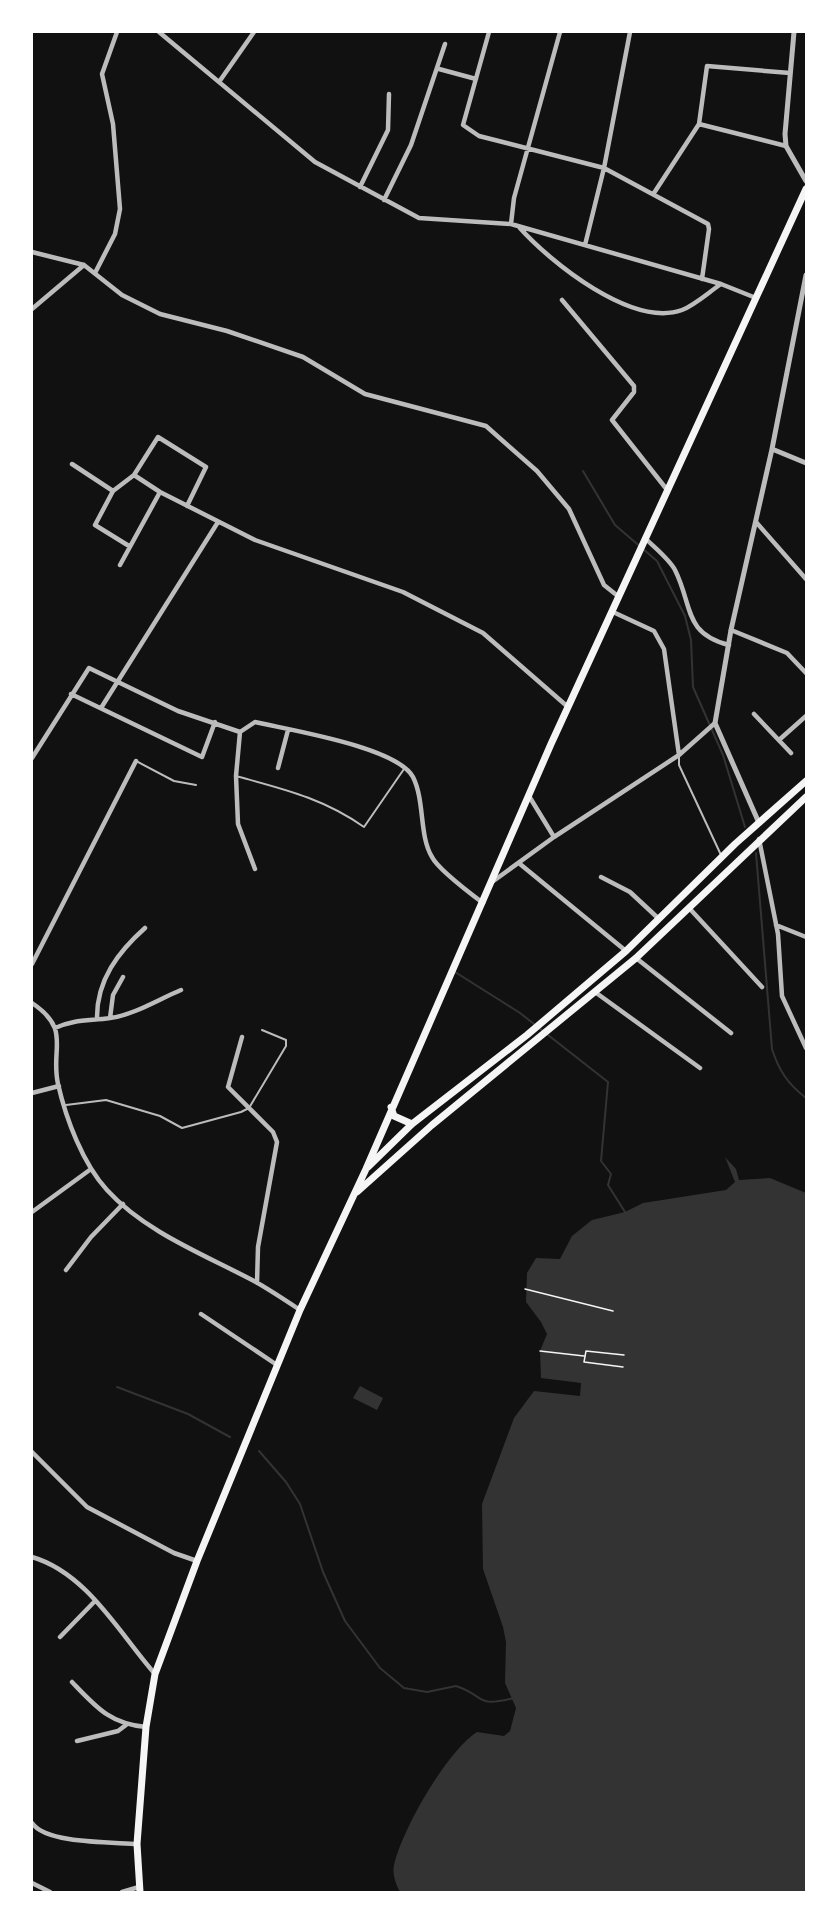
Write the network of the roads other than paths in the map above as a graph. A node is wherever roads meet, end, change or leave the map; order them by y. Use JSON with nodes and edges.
{"nodes":[{"id":1,"x":117,"y":32,"type":"edge"},
{"id":2,"x":159,"y":32,"type":"edge"},
{"id":3,"x":254,"y":32,"type":"edge"},
{"id":4,"x":489,"y":32,"type":"edge"},
{"id":5,"x":560,"y":32,"type":"edge"},
{"id":6,"x":630,"y":32,"type":"edge"},
{"id":7,"x":794,"y":32,"type":"edge"},
{"id":8,"x":445,"y":44,"type":"dead end"},
{"id":9,"x":439,"y":69,"type":"junction"},
{"id":10,"x":789,"y":73,"type":"junction"},
{"id":11,"x":476,"y":79,"type":"junction"},
{"id":12,"x":219,"y":82,"type":"junction"},
{"id":13,"x":389,"y":94,"type":"dead end"},
{"id":14,"x":699,"y":124,"type":"junction"},
{"id":15,"x":786,"y":146,"type":"junction"},
{"id":16,"x":528,"y":149,"type":"junction"},
{"id":17,"x":604,"y":168,"type":"junction"},
{"id":18,"x":807,"y":182,"type":"edge"},
{"id":19,"x":360,"y":187,"type":"junction"},
{"id":20,"x":807,"y":189,"type":"edge"},
{"id":21,"x":654,"y":193,"type":"junction"},
{"id":22,"x":384,"y":200,"type":"junction"},
{"id":23,"x":511,"y":224,"type":"junction"},
{"id":24,"x":519,"y":226,"type":"junction"},
{"id":25,"x":585,"y":244,"type":"junction"},
{"id":26,"x":32,"y":252,"type":"edge"},
{"id":27,"x":84,"y":265,"type":"junction"},
{"id":28,"x":95,"y":273,"type":"junction"},
{"id":29,"x":807,"y":275,"type":"edge"},
{"id":30,"x":702,"y":279,"type":"junction"},
{"id":31,"x":721,"y":284,"type":"junction"},
{"id":32,"x":805,"y":288,"type":"edge"},
{"id":33,"x":756,"y":298,"type":"junction"},
{"id":34,"x":562,"y":300,"type":"dead end"},
{"id":35,"x":32,"y":309,"type":"edge"},
{"id":36,"x":772,"y":449,"type":"junction"},
{"id":37,"x":807,"y":463,"type":"edge"},
{"id":38,"x":72,"y":464,"type":"dead end"},
{"id":39,"x":134,"y":476,"type":"junction"},
{"id":40,"x":113,"y":491,"type":"junction"},
{"id":41,"x":668,"y":491,"type":"junction"},
{"id":42,"x":160,"y":492,"type":"junction"},
{"id":43,"x":187,"y":506,"type":"junction"},
{"id":44,"x":218,"y":522,"type":"junction"},
{"id":45,"x":756,"y":522,"type":"junction"},
{"id":46,"x":646,"y":539,"type":"junction"},
{"id":47,"x":129,"y":546,"type":"junction"},
{"id":48,"x":120,"y":565,"type":"dead end"},
{"id":49,"x":807,"y":579,"type":"edge"},
{"id":50,"x":619,"y":597,"type":"junction"},
{"id":51,"x":613,"y":612,"type":"junction"},
{"id":52,"x":731,"y":630,"type":"junction"},
{"id":53,"x":729,"y":645,"type":"junction"},
{"id":54,"x":807,"y":673,"type":"edge"},
{"id":55,"x":116,"y":681,"type":"junction"},
{"id":56,"x":71,"y":694,"type":"junction"},
{"id":57,"x":568,"y":707,"type":"junction"},
{"id":58,"x":101,"y":708,"type":"junction"},
{"id":59,"x":754,"y":714,"type":"dead end"},
{"id":60,"x":807,"y":716,"type":"edge"},
{"id":61,"x":215,"y":722,"type":"junction"},
{"id":62,"x":715,"y":723,"type":"junction"},
{"id":63,"x":288,"y":730,"type":"junction"},
{"id":64,"x":240,"y":732,"type":"junction"},
{"id":65,"x":779,"y":740,"type":"junction"},
{"id":66,"x":791,"y":753,"type":"dead end"},
{"id":67,"x":679,"y":755,"type":"junction"},
{"id":68,"x":32,"y":758,"type":"edge"},
{"id":69,"x":136,"y":762,"type":"joint"},
{"id":70,"x":278,"y":768,"type":"dead end"},
{"id":71,"x":405,"y":768,"type":"junction"},
{"id":72,"x":236,"y":776,"type":"junction"},
{"id":73,"x":807,"y":781,"type":"edge"},
{"id":74,"x":196,"y":785,"type":"dead end"},
{"id":75,"x":529,"y":796,"type":"junction"},
{"id":76,"x":807,"y":797,"type":"edge"},
{"id":77,"x":757,"y":825,"type":"junction"},
{"id":78,"x":554,"y":837,"type":"junction"},
{"id":79,"x":759,"y":839,"type":"junction"},
{"id":80,"x":722,"y":858,"type":"junction"},
{"id":81,"x":520,"y":864,"type":"junction"},
{"id":82,"x":255,"y":869,"type":"dead end"},
{"id":83,"x":602,"y":877,"type":"dead end"},
{"id":84,"x":492,"y":882,"type":"junction"},
{"id":85,"x":483,"y":903,"type":"junction"},
{"id":86,"x":690,"y":909,"type":"junction"},
{"id":87,"x":660,"y":920,"type":"junction"},
{"id":88,"x":776,"y":925,"type":"junction"},
{"id":89,"x":145,"y":928,"type":"dead end"},
{"id":90,"x":807,"y":937,"type":"edge"},
{"id":91,"x":626,"y":951,"type":"junction"},
{"id":92,"x":636,"y":958,"type":"junction"},
{"id":93,"x":32,"y":964,"type":"edge"},
{"id":94,"x":123,"y":977,"type":"dead end"},
{"id":95,"x":762,"y":987,"type":"dead end"},
{"id":96,"x":181,"y":990,"type":"dead end"},
{"id":97,"x":595,"y":991,"type":"junction"},
{"id":98,"x":32,"y":1003,"type":"edge"},
{"id":99,"x":96,"y":1017,"type":"junction"},
{"id":100,"x":110,"y":1018,"type":"junction"},
{"id":101,"x":55,"y":1028,"type":"junction"},
{"id":102,"x":262,"y":1030,"type":"dead end"},
{"id":103,"x":731,"y":1033,"type":"dead end"},
{"id":104,"x":242,"y":1037,"type":"dead end"},
{"id":105,"x":807,"y":1048,"type":"edge"},
{"id":106,"x":700,"y":1068,"type":"dead end"},
{"id":107,"x":59,"y":1086,"type":"junction"},
{"id":108,"x":32,"y":1093,"type":"edge"},
{"id":109,"x":66,"y":1105,"type":"junction"},
{"id":110,"x":392,"y":1105,"type":"junction"},
{"id":111,"x":249,"y":1108,"type":"junction"},
{"id":112,"x":412,"y":1124,"type":"junction"},
{"id":113,"x":91,"y":1169,"type":"junction"},
{"id":114,"x":366,"y":1169,"type":"junction"},
{"id":115,"x":355,"y":1193,"type":"junction"},
{"id":116,"x":123,"y":1204,"type":"junction"},
{"id":117,"x":32,"y":1212,"type":"edge"},
{"id":118,"x":66,"y":1270,"type":"dead end"},
{"id":119,"x":256,"y":1283,"type":"junction"},
{"id":120,"x":300,"y":1310,"type":"junction"},
{"id":121,"x":201,"y":1314,"type":"dead end"},
{"id":122,"x":277,"y":1365,"type":"junction"},
{"id":123,"x":32,"y":1452,"type":"edge"},
{"id":124,"x":32,"y":1557,"type":"edge"},
{"id":125,"x":197,"y":1561,"type":"junction"},
{"id":126,"x":94,"y":1601,"type":"junction"},
{"id":127,"x":60,"y":1637,"type":"dead end"},
{"id":128,"x":155,"y":1674,"type":"junction"},
{"id":129,"x":72,"y":1682,"type":"dead end"},
{"id":130,"x":126,"y":1725,"type":"junction"},
{"id":131,"x":146,"y":1727,"type":"junction"},
{"id":132,"x":77,"y":1741,"type":"dead end"},
{"id":133,"x":32,"y":1823,"type":"edge"},
{"id":134,"x":137,"y":1844,"type":"junction"},
{"id":135,"x":32,"y":1883,"type":"edge"},
{"id":136,"x":139,"y":1890,"type":"edge"},
{"id":137,"x":50,"y":1893,"type":"edge"},
{"id":138,"x":122,"y":1893,"type":"edge"}],
"edges":[{"from":1,"to":28,"type":"street"},
{"from":2,"to":12,"type":"street"},
{"from":3,"to":12,"type":"street"},
{"from":4,"to":11,"type":"street"},
{"from":5,"to":16,"type":"street"},
{"from":6,"to":17,"type":"street"},
{"from":7,"to":10,"type":"street"},
{"from":8,"to":9,"type":"street"},
{"from":9,"to":11,"type":"street"},
{"from":9,"to":22,"type":"street"},
{"from":10,"to":14,"type":"street"},
{"from":10,"to":15,"type":"street"},
{"from":11,"to":16,"type":"street"},
{"from":12,"to":19,"type":"street"},
{"from":13,"to":19,"type":"street"},
{"from":14,"to":15,"type":"street"},
{"from":14,"to":21,"type":"street"},
{"from":15,"to":18,"type":"street"},
{"from":16,"to":17,"type":"street"},
{"from":16,"to":23,"type":"street"},
{"from":17,"to":21,"type":"street"},
{"from":17,"to":25,"type":"street"},
{"from":19,"to":22,"type":"street"},
{"from":20,"to":33,"type":"main road"},
{"from":21,"to":30,"type":"street"},
{"from":22,"to":23,"type":"street"},
{"from":23,"to":24,"type":"street"},
{"from":24,"to":25,"type":"street"},
{"from":24,"to":31,"type":"street"},
{"from":25,"to":30,"type":"street"},
{"from":26,"to":27,"type":"street"},
{"from":27,"to":28,"type":"street"},
{"from":27,"to":35,"type":"street"},
{"from":28,"to":50,"type":"street"},
{"from":29,"to":32,"type":"street"},
{"from":30,"to":31,"type":"street"},
{"from":31,"to":33,"type":"street"},
{"from":32,"to":36,"type":"street"},
{"from":33,"to":41,"type":"main road"},
{"from":34,"to":41,"type":"street"},
{"from":36,"to":37,"type":"street"},
{"from":36,"to":45,"type":"street"},
{"from":38,"to":40,"type":"street"},
{"from":39,"to":40,"type":"street"},
{"from":39,"to":42,"type":"street"},
{"from":39,"to":43,"type":"street"},
{"from":40,"to":47,"type":"street"},
{"from":41,"to":46,"type":"main road"},
{"from":42,"to":43,"type":"street"},
{"from":42,"to":47,"type":"street"},
{"from":43,"to":44,"type":"street"},
{"from":44,"to":55,"type":"street"},
{"from":44,"to":57,"type":"street"},
{"from":45,"to":49,"type":"street"},
{"from":45,"to":52,"type":"street"},
{"from":46,"to":50,"type":"main road"},
{"from":46,"to":53,"type":"street"},
{"from":47,"to":48,"type":"street"},
{"from":50,"to":51,"type":"main road"},
{"from":51,"to":57,"type":"main road"},
{"from":51,"to":67,"type":"street"},
{"from":52,"to":53,"type":"street"},
{"from":52,"to":54,"type":"street"},
{"from":53,"to":62,"type":"street"},
{"from":55,"to":56,"type":"street"},
{"from":55,"to":58,"type":"street"},
{"from":55,"to":61,"type":"street"},
{"from":56,"to":58,"type":"street"},
{"from":56,"to":68,"type":"street"},
{"from":57,"to":75,"type":"main road"},
{"from":58,"to":61,"type":"street"},
{"from":59,"to":65,"type":"street"},
{"from":60,"to":65,"type":"street"},
{"from":61,"to":64,"type":"street"},
{"from":62,"to":67,"type":"street"},
{"from":62,"to":77,"type":"street"},
{"from":63,"to":64,"type":"street"},
{"from":63,"to":70,"type":"street"},
{"from":63,"to":71,"type":"street"},
{"from":64,"to":72,"type":"street"},
{"from":65,"to":66,"type":"street"},
{"from":67,"to":78,"type":"street"},
{"from":67,"to":80,"type":"lane"},
{"from":69,"to":74,"type":"lane"},
{"from":69,"to":93,"type":"street"},
{"from":71,"to":72,"type":"lane"},
{"from":71,"to":85,"type":"street"},
{"from":72,"to":82,"type":"street"},
{"from":73,"to":77,"type":"main road"},
{"from":75,"to":78,"type":"street"},
{"from":75,"to":84,"type":"main road"},
{"from":76,"to":79,"type":"main road"},
{"from":77,"to":80,"type":"main road"},
{"from":78,"to":81,"type":"street"},
{"from":79,"to":86,"type":"main road"},
{"from":79,"to":88,"type":"street"},
{"from":80,"to":87,"type":"main road"},
{"from":81,"to":84,"type":"street"},
{"from":81,"to":91,"type":"street"},
{"from":83,"to":87,"type":"street"},
{"from":84,"to":85,"type":"main road"},
{"from":85,"to":110,"type":"main road"},
{"from":86,"to":92,"type":"main road"},
{"from":86,"to":95,"type":"street"},
{"from":87,"to":91,"type":"main road"},
{"from":88,"to":90,"type":"street"},
{"from":88,"to":105,"type":"street"},
{"from":89,"to":99,"type":"street"},
{"from":91,"to":112,"type":"main road"},
{"from":92,"to":97,"type":"main road"},
{"from":92,"to":103,"type":"street"},
{"from":94,"to":100,"type":"street"},
{"from":96,"to":100,"type":"street"},
{"from":97,"to":106,"type":"street"},
{"from":97,"to":115,"type":"main road"},
{"from":98,"to":101,"type":"street"},
{"from":99,"to":100,"type":"street"},
{"from":99,"to":101,"type":"street"},
{"from":101,"to":107,"type":"street"},
{"from":102,"to":111,"type":"lane"},
{"from":104,"to":111,"type":"street"},
{"from":107,"to":108,"type":"street"},
{"from":107,"to":109,"type":"street"},
{"from":109,"to":111,"type":"lane"},
{"from":109,"to":113,"type":"street"},
{"from":110,"to":112,"type":"main road"},
{"from":110,"to":114,"type":"main road"},
{"from":111,"to":119,"type":"street"},
{"from":112,"to":114,"type":"main road"},
{"from":113,"to":116,"type":"street"},
{"from":113,"to":117,"type":"street"},
{"from":114,"to":115,"type":"main road"},
{"from":115,"to":120,"type":"main road"},
{"from":116,"to":118,"type":"street"},
{"from":116,"to":119,"type":"street"},
{"from":119,"to":120,"type":"street"},
{"from":120,"to":122,"type":"main road"},
{"from":121,"to":122,"type":"street"},
{"from":122,"to":125,"type":"main road"},
{"from":123,"to":125,"type":"street"},
{"from":124,"to":126,"type":"street"},
{"from":125,"to":128,"type":"main road"},
{"from":126,"to":127,"type":"street"},
{"from":126,"to":128,"type":"street"},
{"from":128,"to":131,"type":"main road"},
{"from":129,"to":130,"type":"street"},
{"from":130,"to":131,"type":"street"},
{"from":130,"to":132,"type":"street"},
{"from":131,"to":134,"type":"main road"},
{"from":133,"to":134,"type":"street"},
{"from":134,"to":136,"type":"main road"},
{"from":135,"to":137,"type":"street"},
{"from":136,"to":138,"type":"street"}]}
